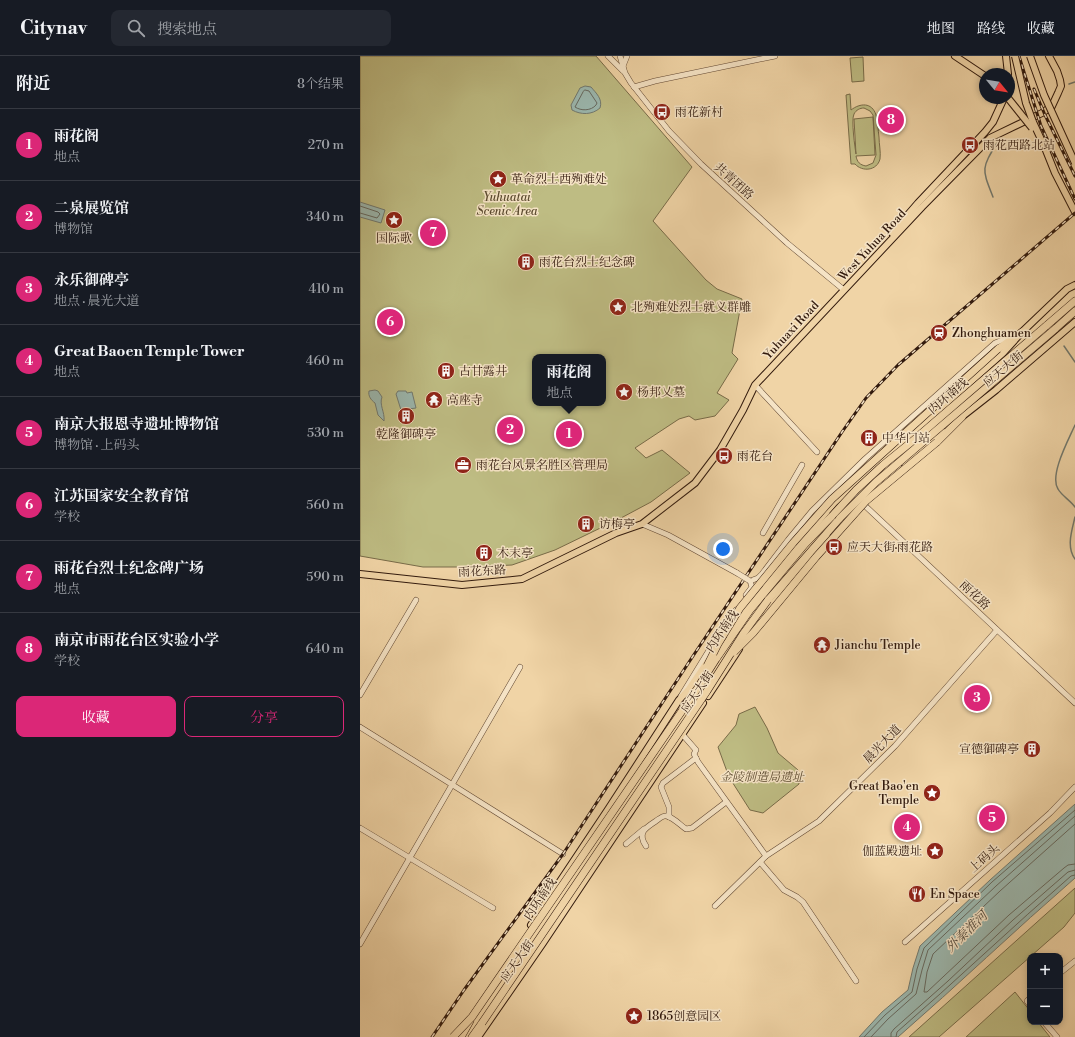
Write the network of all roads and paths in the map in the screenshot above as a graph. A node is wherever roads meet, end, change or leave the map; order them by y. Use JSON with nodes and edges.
{"nodes":[{"id":1,"x":608,"y":56,"type":"edge"},
{"id":2,"x":620,"y":56,"type":"edge"},
{"id":3,"x":626,"y":56,"type":"edge"},
{"id":4,"x":775,"y":56,"type":"edge"},
{"id":5,"x":956,"y":56,"type":"edge"},
{"id":6,"x":1006,"y":56,"type":"edge"},
{"id":7,"x":1015,"y":56,"type":"edge"},
{"id":8,"x":1030,"y":56,"type":"edge"},
{"id":9,"x":1049,"y":56,"type":"edge"},
{"id":10,"x":623,"y":66,"type":"junction"},
{"id":11,"x":1007,"y":68,"type":"edge"},
{"id":12,"x":979,"y":72,"type":"edge"},
{"id":13,"x":625,"y":73,"type":"junction"},
{"id":14,"x":634,"y":87,"type":"junction"},
{"id":15,"x":1001,"y":104,"type":"edge"},
{"id":16,"x":1013,"y":104,"type":"edge"},
{"id":17,"x":997,"y":114,"type":"junction"},
{"id":18,"x":1005,"y":130,"type":"junction"},
{"id":19,"x":1045,"y":148,"type":"junction"},
{"id":20,"x":1075,"y":163,"type":"edge"},
{"id":21,"x":1075,"y":212,"type":"edge"},
{"id":22,"x":1075,"y":280,"type":"edge"},
{"id":23,"x":1075,"y":285,"type":"edge"},
{"id":24,"x":1067,"y":289,"type":"junction"},
{"id":25,"x":844,"y":290,"type":"junction"},
{"id":26,"x":1075,"y":301,"type":"edge"},
{"id":27,"x":1075,"y":311,"type":"edge"},
{"id":28,"x":1075,"y":322,"type":"edge"},
{"id":29,"x":1022,"y":332,"type":"junction"},
{"id":30,"x":755,"y":386,"type":"junction"},
{"id":31,"x":962,"y":417,"type":"junction"},
{"id":32,"x":817,"y":452,"type":"dead end"},
{"id":33,"x":802,"y":465,"type":"dead end"},
{"id":34,"x":833,"y":480,"type":"dead end"},
{"id":35,"x":840,"y":484,"type":"junction"},
{"id":36,"x":850,"y":488,"type":"junction"},
{"id":37,"x":861,"y":502,"type":"junction"},
{"id":38,"x":642,"y":524,"type":"junction"},
{"id":39,"x":763,"y":533,"type":"dead end"},
{"id":40,"x":360,"y":574,"type":"edge"},
{"id":41,"x":750,"y":581,"type":"junction"},
{"id":42,"x":416,"y":600,"type":"dead end"},
{"id":43,"x":997,"y":630,"type":"junction"},
{"id":44,"x":726,"y":659,"type":"junction"},
{"id":45,"x":520,"y":667,"type":"dead end"},
{"id":46,"x":697,"y":689,"type":"junction"},
{"id":47,"x":360,"y":696,"type":"edge"},
{"id":48,"x":678,"y":700,"type":"junction"},
{"id":49,"x":1075,"y":703,"type":"edge"},
{"id":50,"x":664,"y":722,"type":"junction"},
{"id":51,"x":360,"y":727,"type":"edge"},
{"id":52,"x":682,"y":734,"type":"junction"},
{"id":53,"x":696,"y":758,"type":"junction"},
{"id":54,"x":452,"y":785,"type":"junction"},
{"id":55,"x":1075,"y":787,"type":"edge"},
{"id":56,"x":726,"y":802,"type":"junction"},
{"id":57,"x":669,"y":817,"type":"junction"},
{"id":58,"x":360,"y":828,"type":"edge"},
{"id":59,"x":644,"y":828,"type":"junction"},
{"id":60,"x":626,"y":844,"type":"dead end"},
{"id":61,"x":646,"y":846,"type":"dead end"},
{"id":62,"x":563,"y":854,"type":"dead end"},
{"id":63,"x":766,"y":856,"type":"junction"},
{"id":64,"x":411,"y":858,"type":"junction"},
{"id":65,"x":760,"y":862,"type":"junction"},
{"id":66,"x":715,"y":906,"type":"dead end"},
{"id":67,"x":493,"y":908,"type":"dead end"},
{"id":68,"x":905,"y":942,"type":"dead end"},
{"id":69,"x":360,"y":944,"type":"edge"},
{"id":70,"x":1075,"y":961,"type":"edge"},
{"id":71,"x":1063,"y":971,"type":"edge"},
{"id":72,"x":856,"y":981,"type":"dead end"},
{"id":73,"x":472,"y":1017,"type":"junction"},
{"id":74,"x":1047,"y":1025,"type":"edge"},
{"id":75,"x":454,"y":1037,"type":"edge"},
{"id":76,"x":461,"y":1037,"type":"edge"},
{"id":77,"x":475,"y":1037,"type":"edge"},
{"id":78,"x":1057,"y":1037,"type":"edge"}],
"edges":[{"from":1,"to":13,"type":"street","name":"共青团路"},
{"from":2,"to":10,"type":"street","name":"共青团路"},
{"from":3,"to":10,"type":"street"},
{"from":4,"to":14,"type":"street"},
{"from":5,"to":12,"type":"main road"},
{"from":6,"to":11,"type":"main road"},
{"from":7,"to":19,"type":"main road","bridge":true},
{"from":8,"to":20,"type":"main road","bridge":true},
{"from":9,"to":18,"type":"main road","name":"West Yuhua Road"},
{"from":10,"to":13,"type":"street","name":"共青团路"},
{"from":13,"to":14,"type":"street","name":"共青团路"},
{"from":14,"to":25,"type":"street","name":"共青团路"},
{"from":15,"to":17,"type":"main road","name":"West Yuhua Road"},
{"from":16,"to":19,"type":"main road","bridge":true},
{"from":17,"to":18,"type":"main road"},
{"from":17,"to":25,"type":"main road","name":"West Yuhua Road"},
{"from":18,"to":25,"type":"main road","name":"West Yuhua Road"},
{"from":19,"to":21,"type":"main road"},
{"from":22,"to":24,"type":"main road","name":"应天大街"},
{"from":23,"to":24,"type":"main road","name":"应天大街"},
{"from":24,"to":29,"type":"main road","name":"应天大街"},
{"from":25,"to":30,"type":"main road","name":"Yuhuaxi Road"},
{"from":26,"to":46,"type":"highway","name":"内环南线","bridge":true},
{"from":27,"to":44,"type":"highway","name":"内环南线","bridge":true},
{"from":28,"to":31,"type":"main road","name":"应天大街"},
{"from":29,"to":35,"type":"street","name":"应天大街"},
{"from":29,"to":36,"type":"main road","name":"应天大街"},
{"from":29,"to":46,"type":"highway","bridge":true},
{"from":30,"to":32,"type":"street"},
{"from":30,"to":38,"type":"main road","name":"Yuhuaxi Road"},
{"from":31,"to":37,"type":"main road","name":"应天大街"},
{"from":31,"to":44,"type":"highway","bridge":true},
{"from":33,"to":39,"type":"street"},
{"from":34,"to":35,"type":"street"},
{"from":35,"to":36,"type":"street"},
{"from":35,"to":41,"type":"street","name":"应天大街"},
{"from":36,"to":37,"type":"street","name":"雨花路"},
{"from":36,"to":48,"type":"main road","name":"应天大街"},
{"from":37,"to":43,"type":"street","name":"雨花路"},
{"from":37,"to":52,"type":"main road","name":"应天大街"},
{"from":38,"to":40,"type":"main road","name":"雨花东路"},
{"from":38,"to":41,"type":"street","bridge":true},
{"from":41,"to":48,"type":"street","name":"应天大街"},
{"from":42,"to":47,"type":"street"},
{"from":43,"to":49,"type":"street","name":"雨花路"},
{"from":43,"to":63,"type":"street","name":"晨光大道"},
{"from":44,"to":77,"type":"highway","name":"内环南线","bridge":true},
{"from":45,"to":54,"type":"street"},
{"from":46,"to":73,"type":"highway","name":"内环南线","bridge":true},
{"from":48,"to":50,"type":"main road","name":"应天大街"},
{"from":50,"to":52,"type":"main road"},
{"from":50,"to":75,"type":"main road","name":"应天大街"},
{"from":51,"to":54,"type":"street"},
{"from":52,"to":53,"type":"street"},
{"from":52,"to":77,"type":"main road","name":"应天大街"},
{"from":53,"to":56,"type":"street"},
{"from":53,"to":57,"type":"street"},
{"from":54,"to":62,"type":"street"},
{"from":54,"to":64,"type":"street"},
{"from":55,"to":68,"type":"street","name":"上码头"},
{"from":56,"to":57,"type":"street"},
{"from":56,"to":63,"type":"street"},
{"from":57,"to":59,"type":"street"},
{"from":58,"to":64,"type":"street"},
{"from":59,"to":60,"type":"street"},
{"from":59,"to":61,"type":"street"},
{"from":63,"to":65,"type":"street","name":"晨光大道"},
{"from":64,"to":67,"type":"street"},
{"from":64,"to":69,"type":"street"},
{"from":65,"to":66,"type":"street","name":"晨光大道"},
{"from":65,"to":72,"type":"street"},
{"from":70,"to":71,"type":"street"},
{"from":73,"to":75,"type":"highway","bridge":true},
{"from":73,"to":76,"type":"highway","name":"内环南线","bridge":true},
{"from":74,"to":78,"type":"street"}]}
